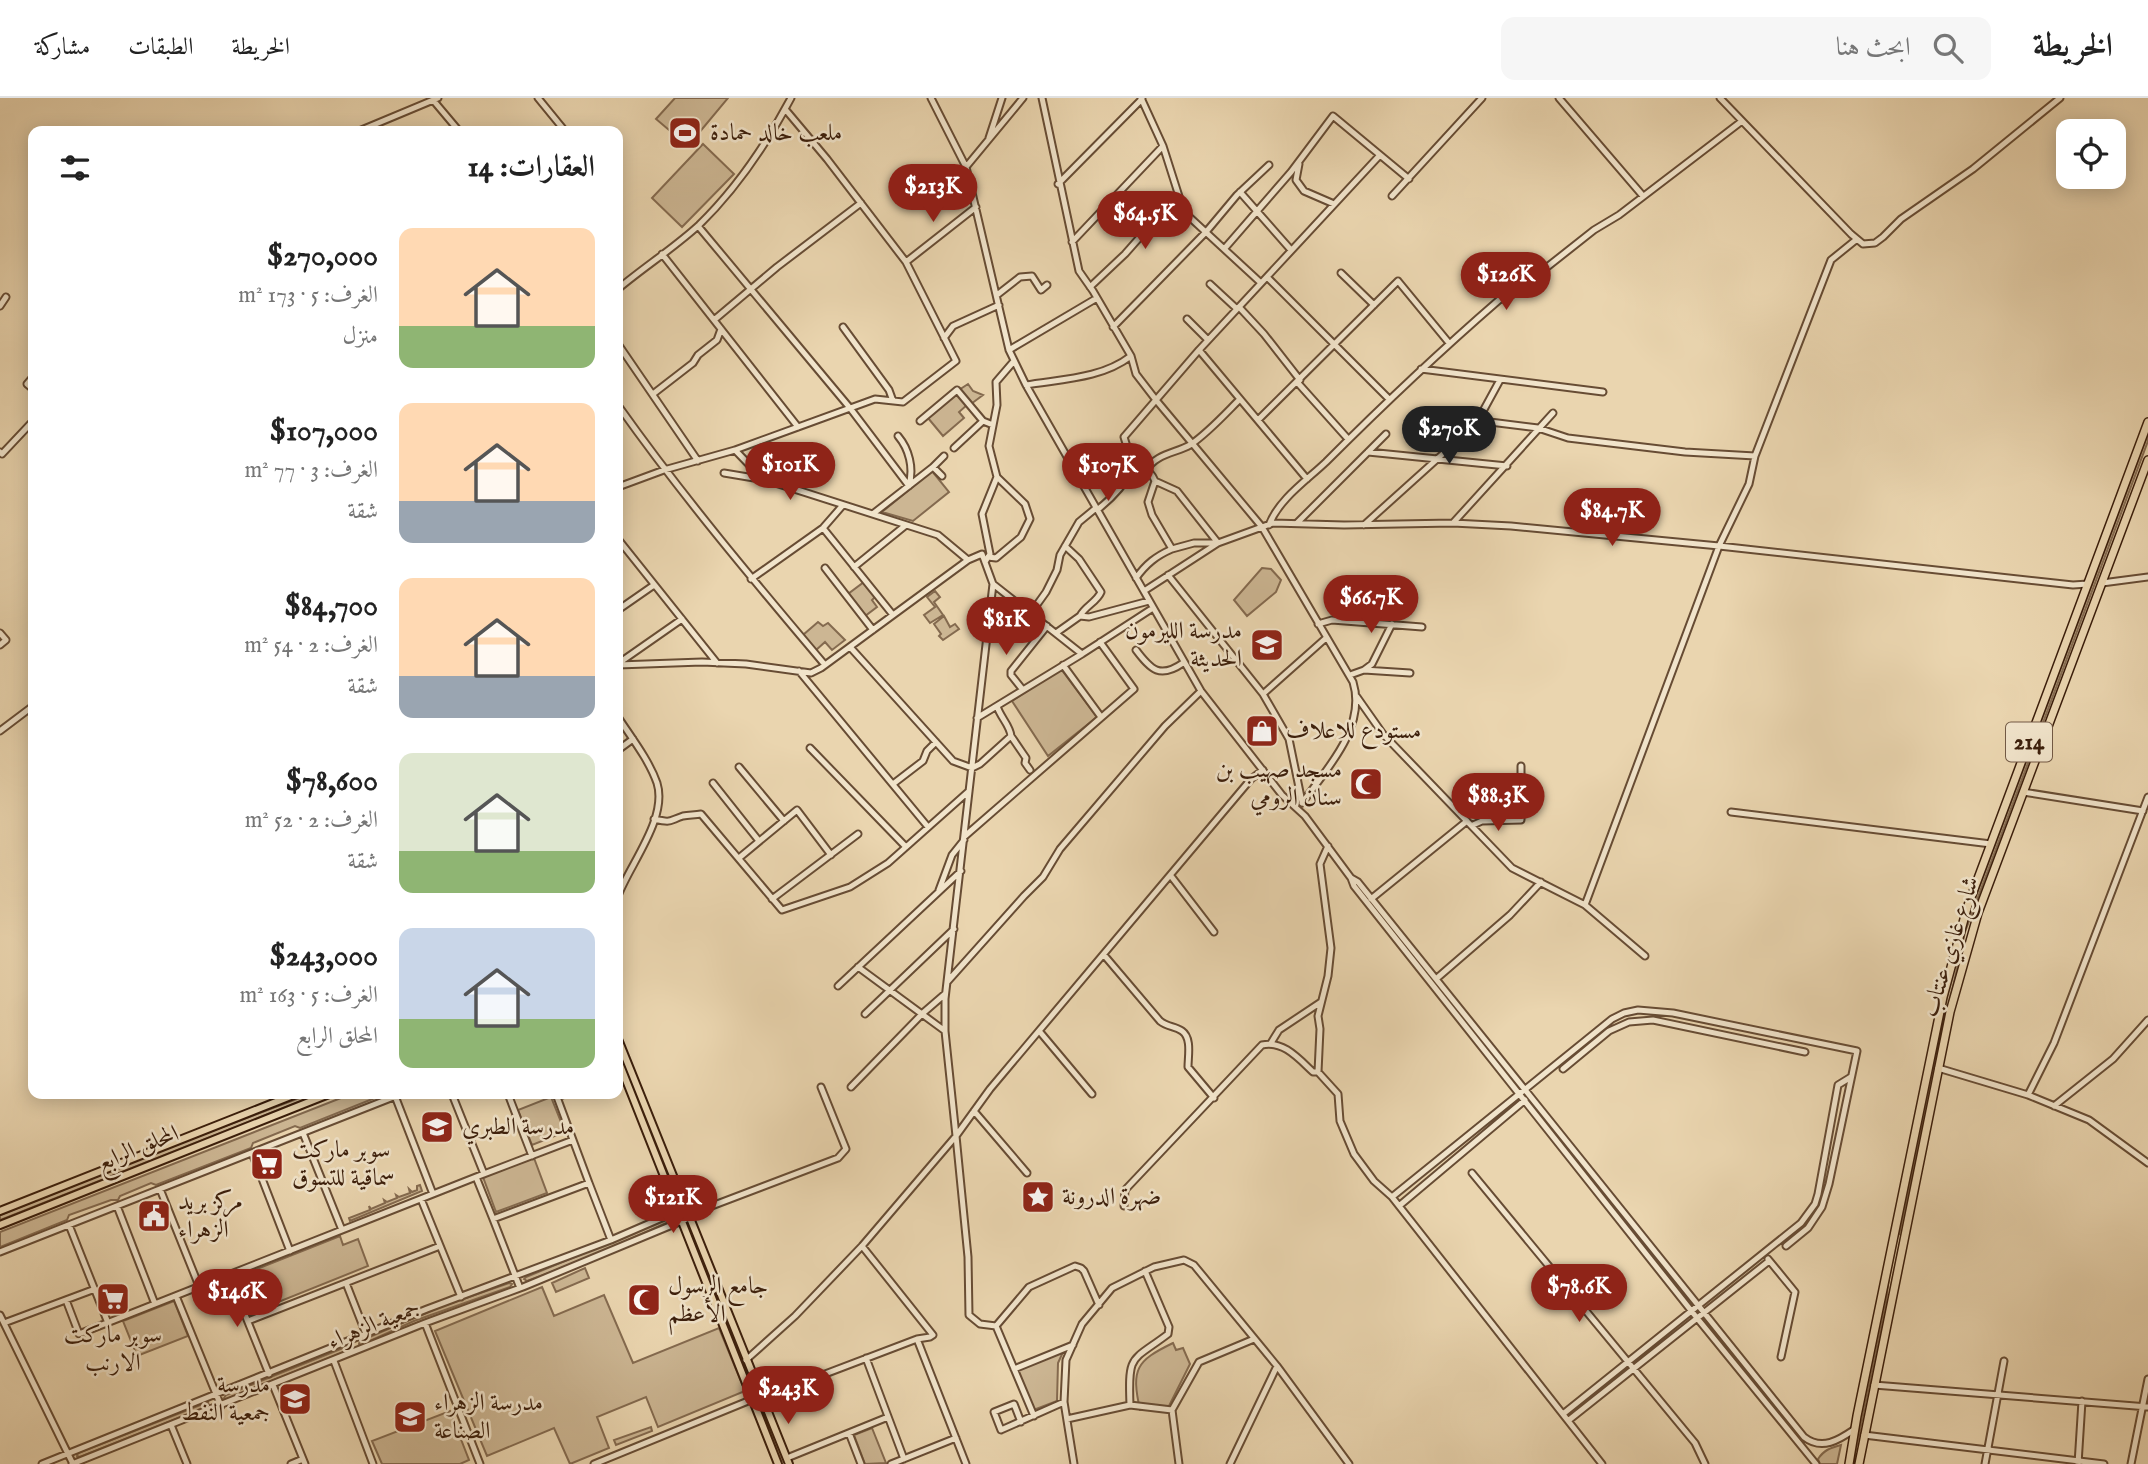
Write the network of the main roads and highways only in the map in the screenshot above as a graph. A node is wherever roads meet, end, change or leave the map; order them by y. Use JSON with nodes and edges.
{"nodes":[{"id":1,"x":2148,"y":422,"type":"edge"},
{"id":2,"x":2148,"y":460,"type":"edge"},
{"id":3,"x":623,"y":1052,"type":"edge"},
{"id":4,"x":623,"y":1081,"type":"edge"},
{"id":5,"x":283,"y":1099,"type":"edge"},
{"id":6,"x":316,"y":1099,"type":"edge"},
{"id":7,"x":0,"y":1211,"type":"edge"},
{"id":8,"x":684,"y":1215,"type":"junction"},
{"id":9,"x":0,"y":1225,"type":"edge"},
{"id":10,"x":1892,"y":1246,"type":"junction"},
{"id":11,"x":1902,"y":1248,"type":"junction"},
{"id":12,"x":788,"y":1461,"type":"edge"},
{"id":13,"x":778,"y":1464,"type":"edge"},
{"id":14,"x":1849,"y":1464,"type":"edge"},
{"id":15,"x":1859,"y":1464,"type":"edge"}],
"edges":[{"from":1,"to":10,"type":"highway","number":"214"},
{"from":2,"to":11,"type":"highway","name":"شارع غازي عنتاب","number":"214"},
{"from":3,"to":8,"type":"main road"},
{"from":4,"to":8,"type":"main road"},
{"from":5,"to":7,"type":"main road","name":"المحلق الرابع"},
{"from":6,"to":9,"type":"main road","name":"المحلق الرابع"},
{"from":8,"to":12,"type":"main road"},
{"from":8,"to":13,"type":"main road"},
{"from":10,"to":11,"type":"highway"},
{"from":10,"to":14,"type":"highway","number":"214"},
{"from":11,"to":15,"type":"highway","name":"شارع غازي عنتاب","number":"214"}]}
